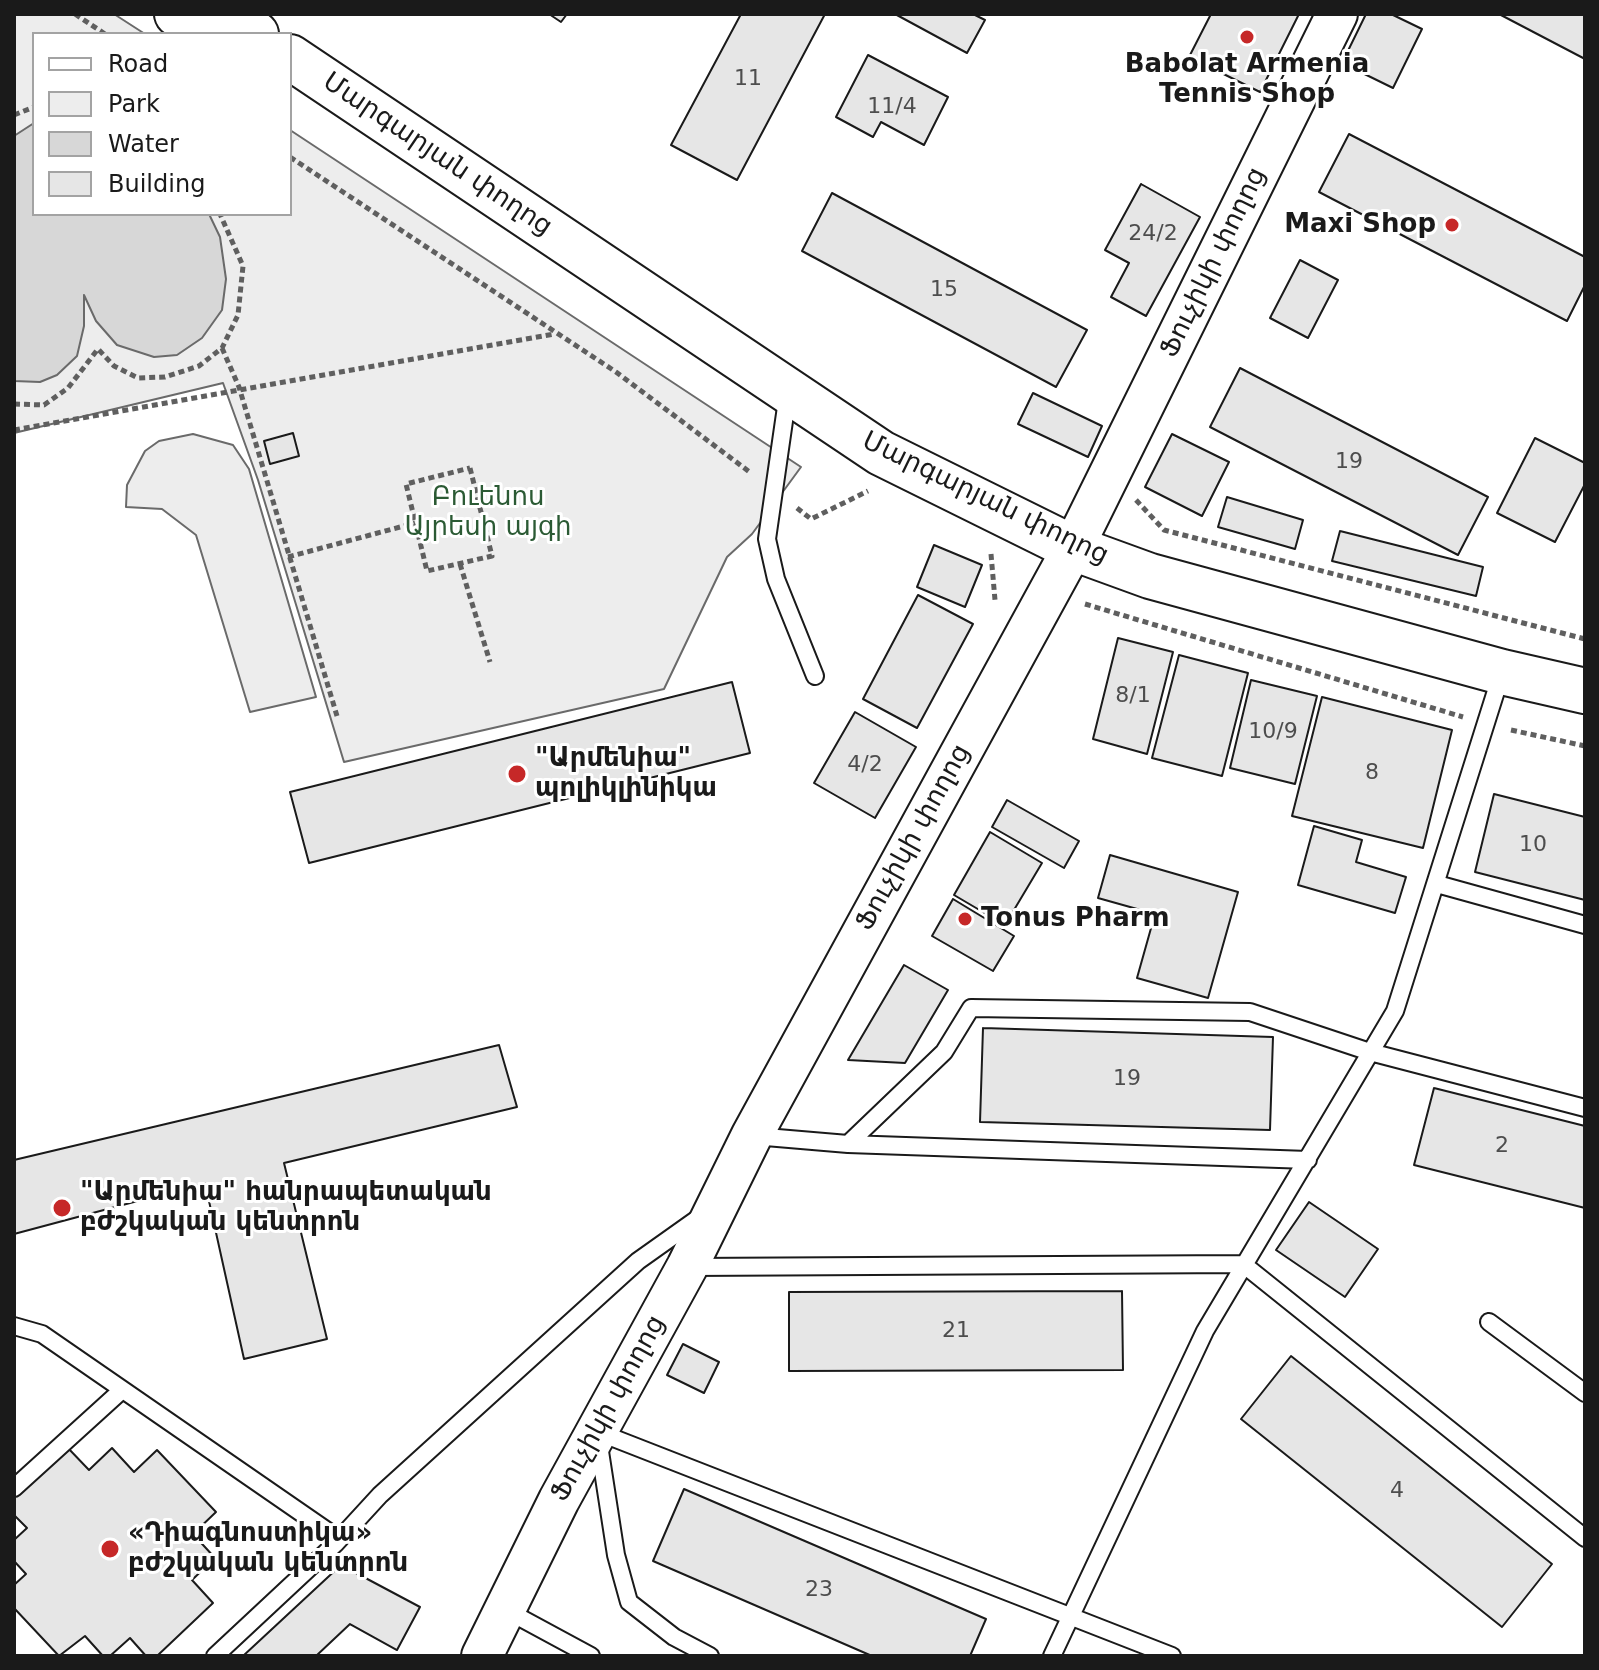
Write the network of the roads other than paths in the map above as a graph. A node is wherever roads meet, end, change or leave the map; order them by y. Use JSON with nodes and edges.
{"nodes":[{"id":1,"x":177,"y":14,"type":"edge"},
{"id":2,"x":226,"y":14,"type":"edge"},
{"id":3,"x":1337,"y":14,"type":"edge"},
{"id":4,"x":205,"y":32,"type":"edge"},
{"id":5,"x":253,"y":32,"type":"edge"},
{"id":6,"x":292,"y":58,"type":"edge"},
{"id":7,"x":292,"y":90,"type":"edge"},
{"id":8,"x":786,"y":407,"type":"junction"},
{"id":9,"x":1071,"y":552,"type":"junction"},
{"id":10,"x":815,"y":676,"type":"dead end"},
{"id":11,"x":1500,"y":676,"type":"junction"},
{"id":12,"x":1585,"y":691,"type":"edge"},
{"id":13,"x":1585,"y":700,"type":"edge"},
{"id":14,"x":1437,"y":884,"type":"junction"},
{"id":15,"x":1585,"y":925,"type":"edge"},
{"id":16,"x":1370,"y":1052,"type":"junction"},
{"id":17,"x":1585,"y":1108,"type":"edge"},
{"id":18,"x":752,"y":1135,"type":"junction"},
{"id":19,"x":848,"y":1144,"type":"junction"},
{"id":20,"x":1308,"y":1160,"type":"junction"},
{"id":21,"x":718,"y":1204,"type":"junction"},
{"id":22,"x":1243,"y":1264,"type":"junction"},
{"id":23,"x":687,"y":1267,"type":"junction"},
{"id":24,"x":1489,"y":1322,"type":"dead end"},
{"id":25,"x":14,"y":1326,"type":"edge"},
{"id":26,"x":122,"y":1390,"type":"junction"},
{"id":27,"x":1585,"y":1393,"type":"edge"},
{"id":28,"x":596,"y":1431,"type":"junction"},
{"id":29,"x":14,"y":1488,"type":"edge"},
{"id":30,"x":1585,"y":1538,"type":"edge"},
{"id":31,"x":339,"y":1539,"type":"junction"},
{"id":32,"x":503,"y":1608,"type":"junction"},
{"id":33,"x":1071,"y":1614,"type":"junction"},
{"id":34,"x":215,"y":1656,"type":"edge"},
{"id":35,"x":482,"y":1656,"type":"edge"},
{"id":36,"x":591,"y":1656,"type":"edge"},
{"id":37,"x":710,"y":1656,"type":"edge"},
{"id":38,"x":1052,"y":1656,"type":"edge"},
{"id":39,"x":1172,"y":1656,"type":"edge"}],
"edges":[{"from":1,"to":4,"type":"main road"},
{"from":2,"to":5,"type":"main road"},
{"from":3,"to":9,"type":"street","name":"Ֆուչիկի փողոց"},
{"from":6,"to":9,"type":"main road","name":"Մարգարյան փողոց"},
{"from":7,"to":8,"type":"main road","name":"Մարգարյան փողոց"},
{"from":8,"to":9,"type":"main road","name":"Մարգարյան փողոց"},
{"from":8,"to":10,"type":"lane"},
{"from":9,"to":11,"type":"main road","name":"Մարգարյան փողոց"},
{"from":9,"to":18,"type":"street","name":"Ֆուչիկի փողոց"},
{"from":11,"to":12,"type":"main road","name":"Մարգարյան փողոց"},
{"from":11,"to":13,"type":"main road","name":"Մարգարյան փողոց"},
{"from":11,"to":14,"type":"lane"},
{"from":14,"to":15,"type":"lane"},
{"from":14,"to":16,"type":"lane"},
{"from":16,"to":17,"type":"lane"},
{"from":16,"to":19,"type":"lane"},
{"from":16,"to":20,"type":"lane"},
{"from":18,"to":19,"type":"lane"},
{"from":18,"to":21,"type":"street","name":"Ֆուչիկի փողոց"},
{"from":19,"to":20,"type":"lane"},
{"from":20,"to":22,"type":"lane"},
{"from":21,"to":23,"type":"street","name":"Ֆուչիկի փողոց"},
{"from":21,"to":31,"type":"lane"},
{"from":22,"to":23,"type":"lane"},
{"from":22,"to":30,"type":"lane"},
{"from":22,"to":33,"type":"lane"},
{"from":23,"to":28,"type":"street","name":"Ֆուչիկի փողոց"},
{"from":24,"to":27,"type":"lane"},
{"from":25,"to":26,"type":"lane"},
{"from":26,"to":29,"type":"lane"},
{"from":26,"to":31,"type":"lane"},
{"from":28,"to":32,"type":"street","name":"Ֆուչիկի փողոց"},
{"from":28,"to":33,"type":"lane"},
{"from":28,"to":37,"type":"lane"},
{"from":31,"to":34,"type":"lane"},
{"from":32,"to":35,"type":"street","name":"Ֆուչիկի փողոց"},
{"from":32,"to":36,"type":"lane"},
{"from":33,"to":38,"type":"lane"},
{"from":33,"to":39,"type":"lane"}]}
